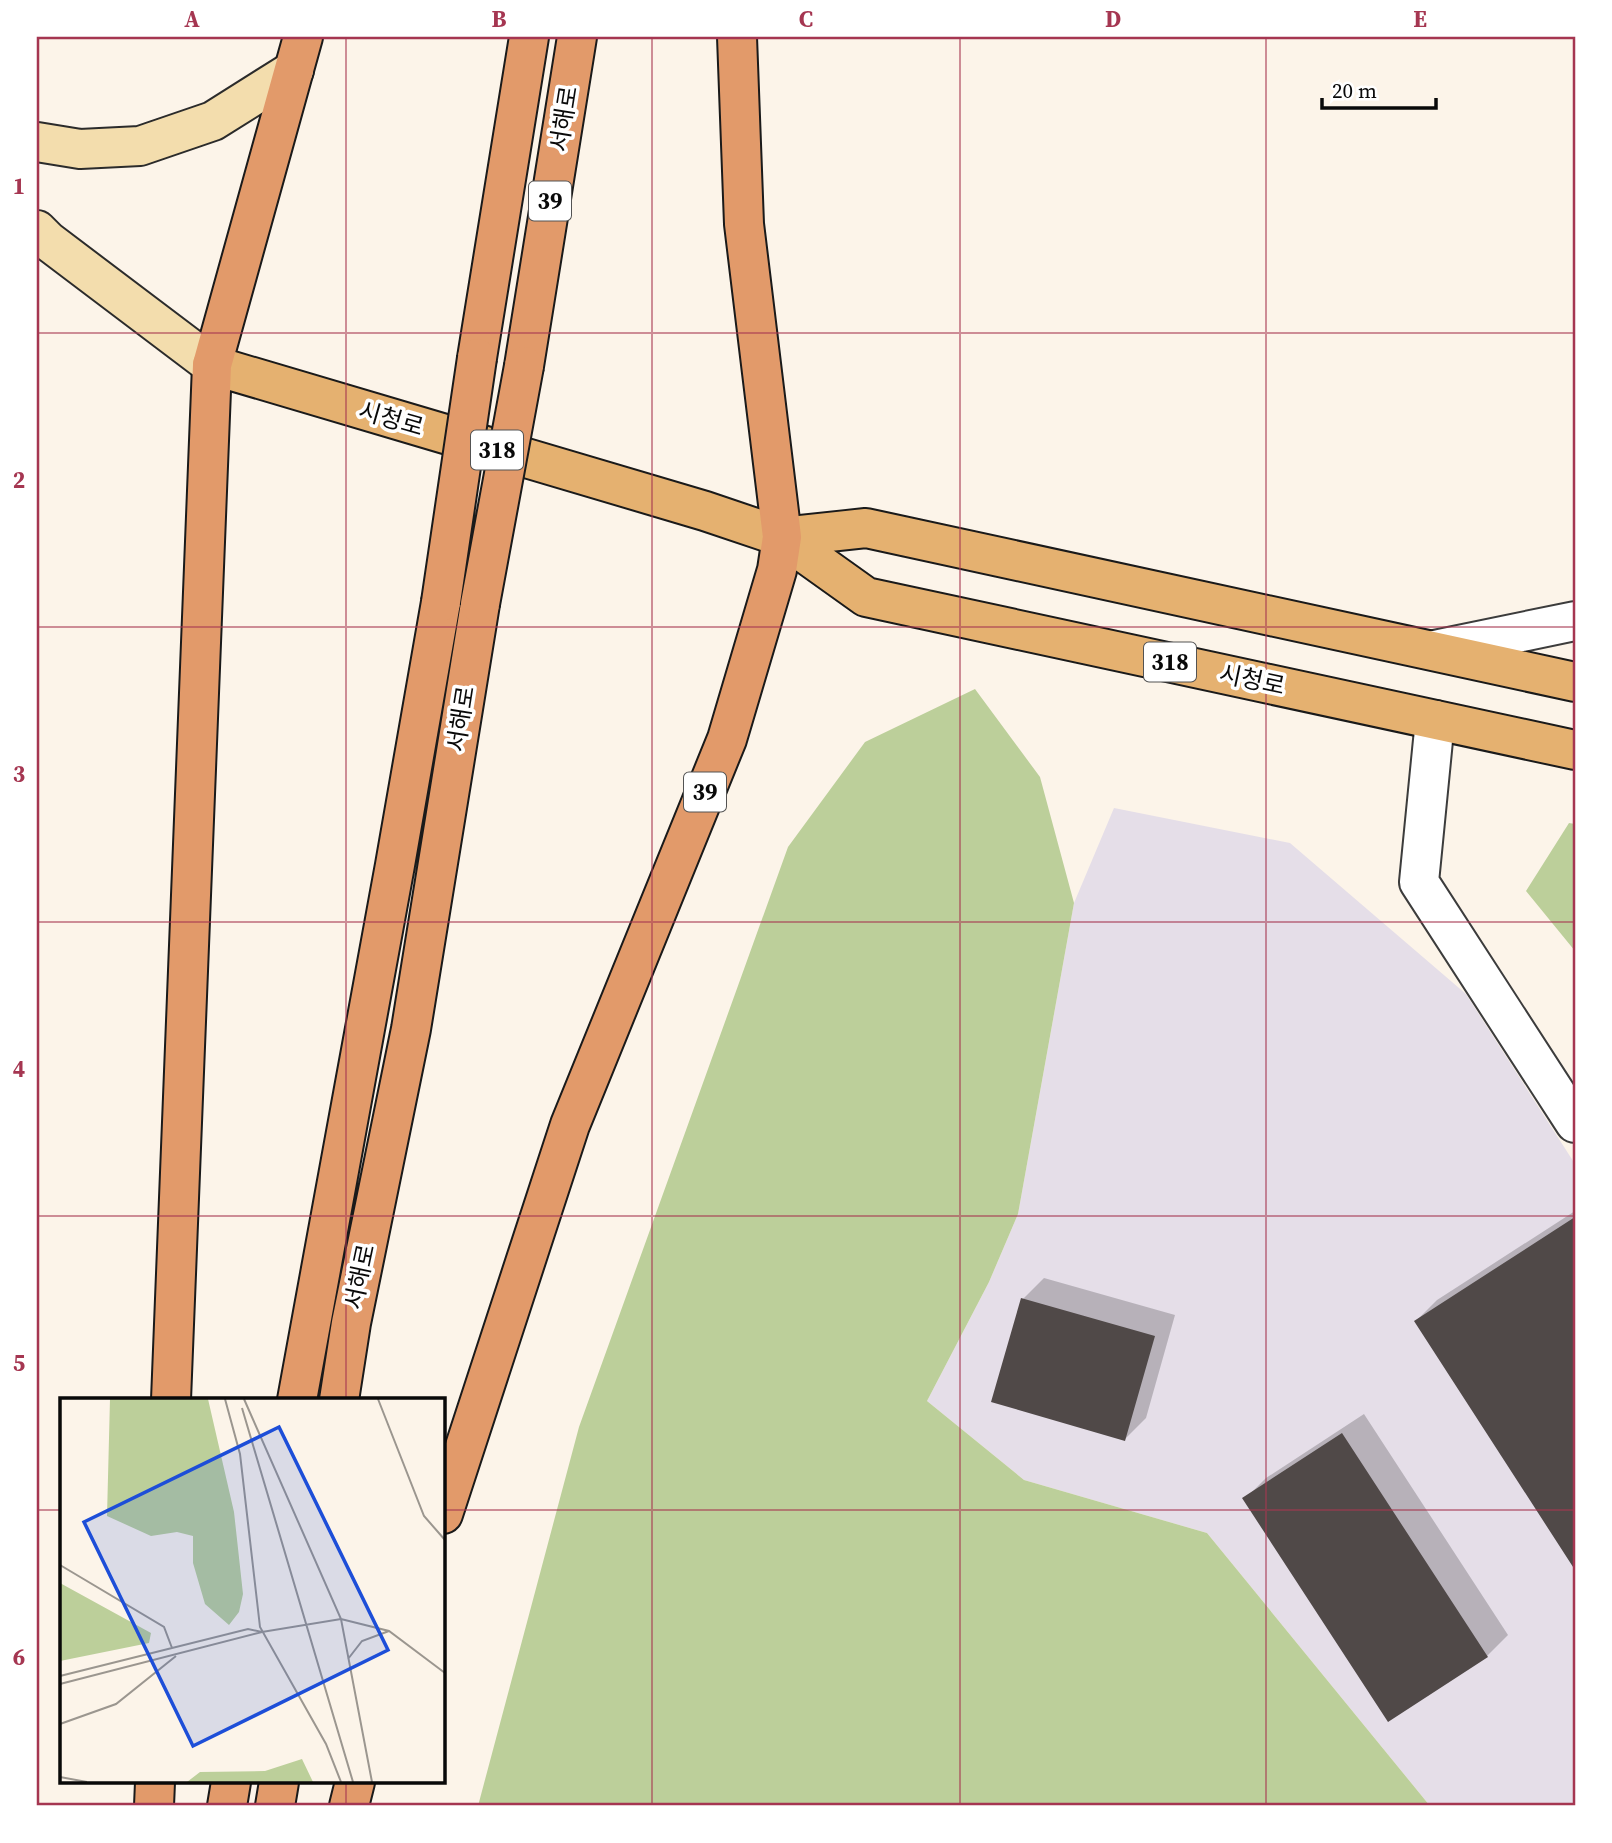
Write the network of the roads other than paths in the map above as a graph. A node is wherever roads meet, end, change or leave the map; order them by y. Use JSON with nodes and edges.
{"nodes":[{"id":1,"x":529,"y":37,"type":"edge"},
{"id":2,"x":577,"y":37,"type":"edge"},
{"id":3,"x":737,"y":37,"type":"edge"},
{"id":4,"x":298,"y":53,"type":"edge"},
{"id":5,"x":37,"y":142,"type":"edge"},
{"id":6,"x":37,"y":230,"type":"edge"},
{"id":7,"x":212,"y":365,"type":"junction"},
{"id":8,"x":782,"y":537,"type":"junction"},
{"id":9,"x":1575,"y":621,"type":"edge"},
{"id":10,"x":1434,"y":650,"type":"junction"},
{"id":11,"x":1575,"y":682,"type":"edge"},
{"id":12,"x":1435,"y":720,"type":"junction"},
{"id":13,"x":1575,"y":750,"type":"edge"},
{"id":14,"x":1575,"y":1123,"type":"edge"},
{"id":15,"x":171,"y":1398,"type":"edge"},
{"id":16,"x":297,"y":1398,"type":"edge"},
{"id":17,"x":339,"y":1398,"type":"edge"},
{"id":18,"x":444,"y":1511,"type":"edge"},
{"id":19,"x":155,"y":1784,"type":"edge"},
{"id":20,"x":231,"y":1784,"type":"edge"},
{"id":21,"x":279,"y":1784,"type":"edge"},
{"id":22,"x":354,"y":1784,"type":"edge"},
{"id":23,"x":154,"y":1806,"type":"edge"},
{"id":24,"x":227,"y":1806,"type":"edge"},
{"id":25,"x":275,"y":1806,"type":"edge"},
{"id":26,"x":349,"y":1806,"type":"edge"}],
"edges":[{"from":1,"to":16,"type":"highway","name":"서해로","number":"39","bridge":true},
{"from":2,"to":17,"type":"highway","name":"서해로","number":"39","bridge":true},
{"from":3,"to":8,"type":"highway","number":"39"},
{"from":4,"to":5,"type":"main road"},
{"from":4,"to":7,"type":"highway"},
{"from":6,"to":7,"type":"main road","name":"시청로","number":"318"},
{"from":7,"to":8,"type":"main road","name":"시청로","number":"318"},
{"from":7,"to":15,"type":"highway"},
{"from":8,"to":10,"type":"main road","name":"시청로","number":"318"},
{"from":8,"to":12,"type":"main road","name":"시청로","number":"318"},
{"from":8,"to":18,"type":"highway","number":"39"},
{"from":9,"to":10,"type":"street"},
{"from":10,"to":11,"type":"main road","name":"시청로","number":"318"},
{"from":12,"to":13,"type":"main road","name":"시청로","number":"318"},
{"from":12,"to":14,"type":"street"},
{"from":19,"to":23,"type":"highway"},
{"from":20,"to":24,"type":"highway"},
{"from":21,"to":25,"type":"highway"},
{"from":22,"to":26,"type":"highway"}]}
